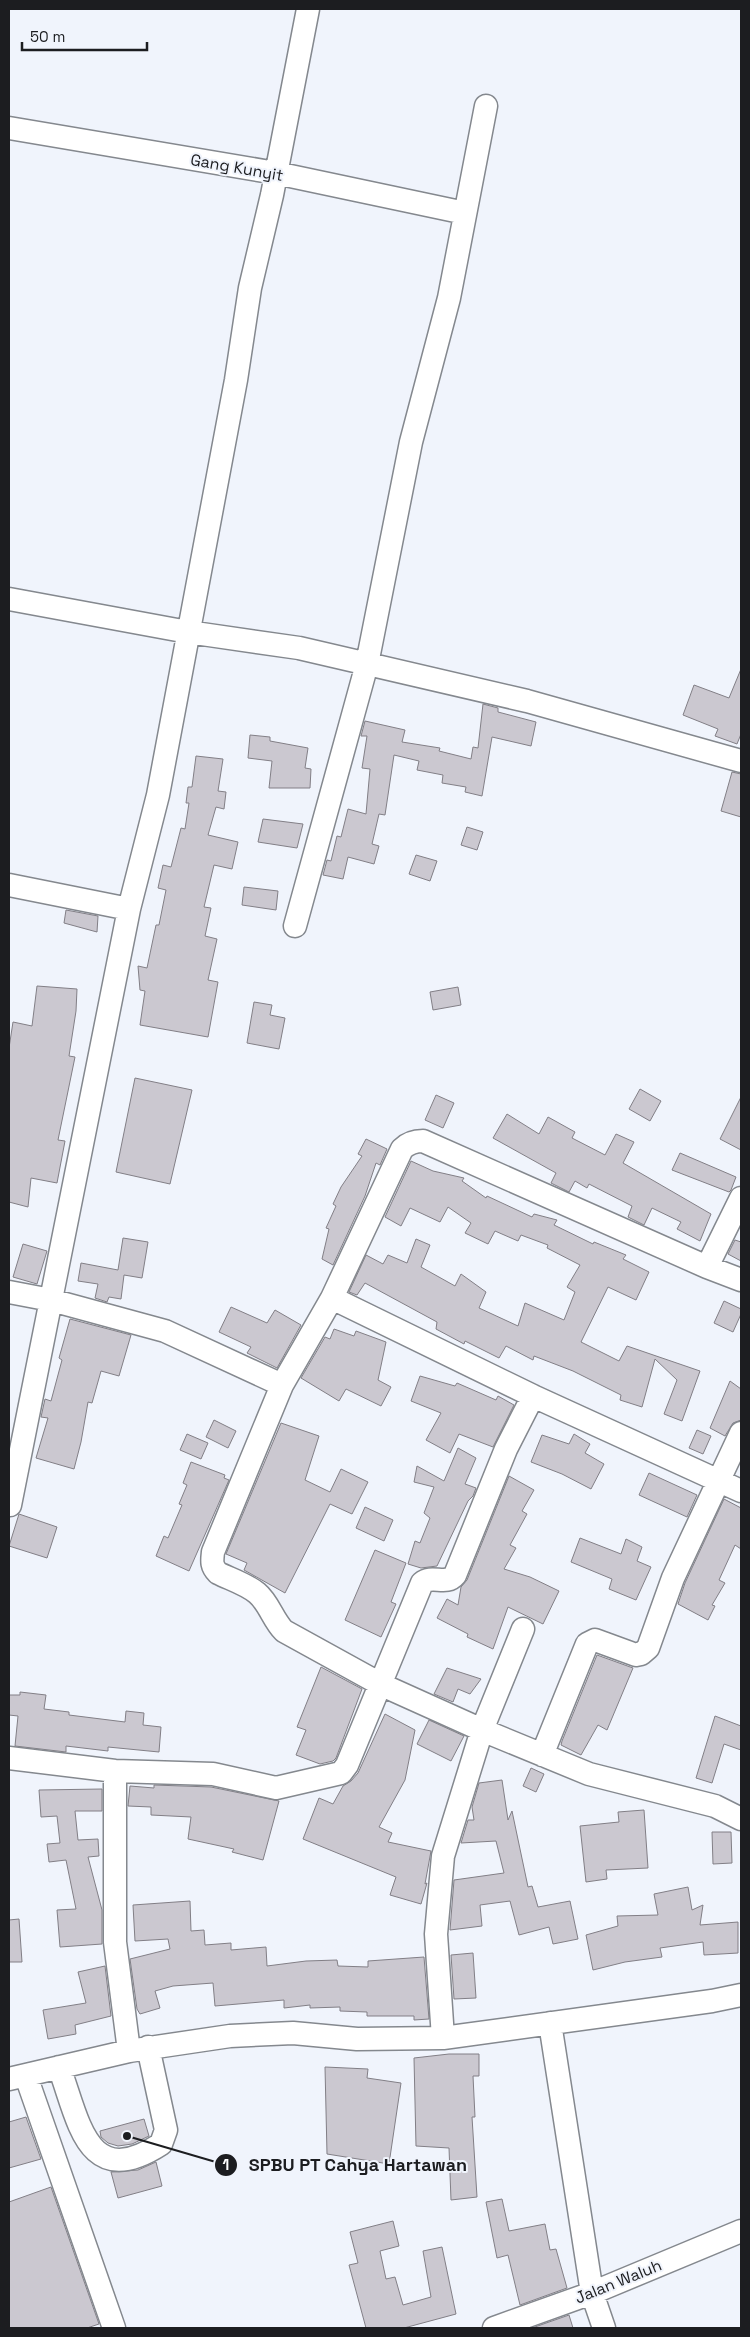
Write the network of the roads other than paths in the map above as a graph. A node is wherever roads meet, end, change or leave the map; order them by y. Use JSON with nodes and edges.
{"nodes":[{"id":1,"x":308,"y":9,"type":"edge"},
{"id":2,"x":486,"y":106,"type":"dead end"},
{"id":3,"x":9,"y":128,"type":"edge"},
{"id":4,"x":276,"y":173,"type":"junction"},
{"id":5,"x":465,"y":213,"type":"junction"},
{"id":6,"x":9,"y":599,"type":"edge"},
{"id":7,"x":188,"y":632,"type":"junction"},
{"id":8,"x":367,"y":664,"type":"junction"},
{"id":9,"x":741,"y":761,"type":"edge"},
{"id":10,"x":9,"y":885,"type":"edge"},
{"id":11,"x":129,"y":908,"type":"junction"},
{"id":12,"x":295,"y":926,"type":"dead end"},
{"id":13,"x":741,"y":1198,"type":"edge"},
{"id":14,"x":707,"y":1267,"type":"junction"},
{"id":15,"x":741,"y":1280,"type":"edge"},
{"id":16,"x":9,"y":1292,"type":"edge"},
{"id":17,"x":332,"y":1298,"type":"junction"},
{"id":18,"x":51,"y":1300,"type":"junction"},
{"id":19,"x":282,"y":1385,"type":"junction"},
{"id":20,"x":533,"y":1396,"type":"junction"},
{"id":21,"x":18,"y":1415,"type":"edge"},
{"id":22,"x":741,"y":1432,"type":"edge"},
{"id":23,"x":720,"y":1481,"type":"junction"},
{"id":24,"x":741,"y":1491,"type":"edge"},
{"id":25,"x":10,"y":1506,"type":"edge"},
{"id":26,"x":523,"y":1629,"type":"dead end"},
{"id":27,"x":382,"y":1685,"type":"junction"},
{"id":28,"x":482,"y":1730,"type":"junction"},
{"id":29,"x":542,"y":1755,"type":"junction"},
{"id":30,"x":9,"y":1758,"type":"edge"},
{"id":31,"x":115,"y":1771,"type":"junction"},
{"id":32,"x":741,"y":1819,"type":"edge"},
{"id":33,"x":741,"y":1994,"type":"edge"},
{"id":34,"x":550,"y":2023,"type":"junction"},
{"id":35,"x":443,"y":2038,"type":"junction"},
{"id":36,"x":138,"y":2049,"type":"junction"},
{"id":37,"x":59,"y":2067,"type":"junction"},
{"id":38,"x":17,"y":2078,"type":"edge"},
{"id":39,"x":741,"y":2231,"type":"edge"},
{"id":40,"x":592,"y":2293,"type":"junction"},
{"id":41,"x":114,"y":2328,"type":"edge"},
{"id":42,"x":494,"y":2328,"type":"edge"},
{"id":43,"x":604,"y":2328,"type":"edge"}],
"edges":[{"from":1,"to":4,"type":"street"},
{"from":2,"to":5,"type":"street"},
{"from":3,"to":4,"type":"street","name":"Gang Kunyit"},
{"from":4,"to":5,"type":"street","name":"Gang Kunyit"},
{"from":4,"to":7,"type":"street"},
{"from":5,"to":8,"type":"street"},
{"from":6,"to":7,"type":"street"},
{"from":7,"to":8,"type":"street"},
{"from":7,"to":11,"type":"street"},
{"from":8,"to":9,"type":"street"},
{"from":8,"to":12,"type":"street"},
{"from":10,"to":11,"type":"street"},
{"from":11,"to":18,"type":"street"},
{"from":13,"to":14,"type":"street"},
{"from":14,"to":15,"type":"street"},
{"from":14,"to":17,"type":"street"},
{"from":16,"to":18,"type":"street"},
{"from":17,"to":19,"type":"street"},
{"from":17,"to":20,"type":"street"},
{"from":18,"to":19,"type":"street"},
{"from":18,"to":21,"type":"street"},
{"from":19,"to":27,"type":"street"},
{"from":20,"to":23,"type":"street"},
{"from":20,"to":27,"type":"street"},
{"from":21,"to":25,"type":"street"},
{"from":22,"to":23,"type":"street"},
{"from":23,"to":24,"type":"street"},
{"from":23,"to":29,"type":"street"},
{"from":26,"to":28,"type":"street"},
{"from":27,"to":28,"type":"street"},
{"from":27,"to":31,"type":"street"},
{"from":28,"to":29,"type":"street"},
{"from":28,"to":35,"type":"street"},
{"from":29,"to":32,"type":"street"},
{"from":30,"to":31,"type":"street"},
{"from":31,"to":36,"type":"street"},
{"from":33,"to":34,"type":"street"},
{"from":34,"to":35,"type":"street"},
{"from":34,"to":40,"type":"street"},
{"from":35,"to":36,"type":"street"},
{"from":36,"to":37,"type":"street"},
{"from":36,"to":37,"type":"street"},
{"from":37,"to":38,"type":"street"},
{"from":38,"to":41,"type":"street"},
{"from":39,"to":40,"type":"street","name":"Jalan Waluh"},
{"from":40,"to":42,"type":"street","name":"Jalan Waluh"},
{"from":40,"to":43,"type":"street"}]}
